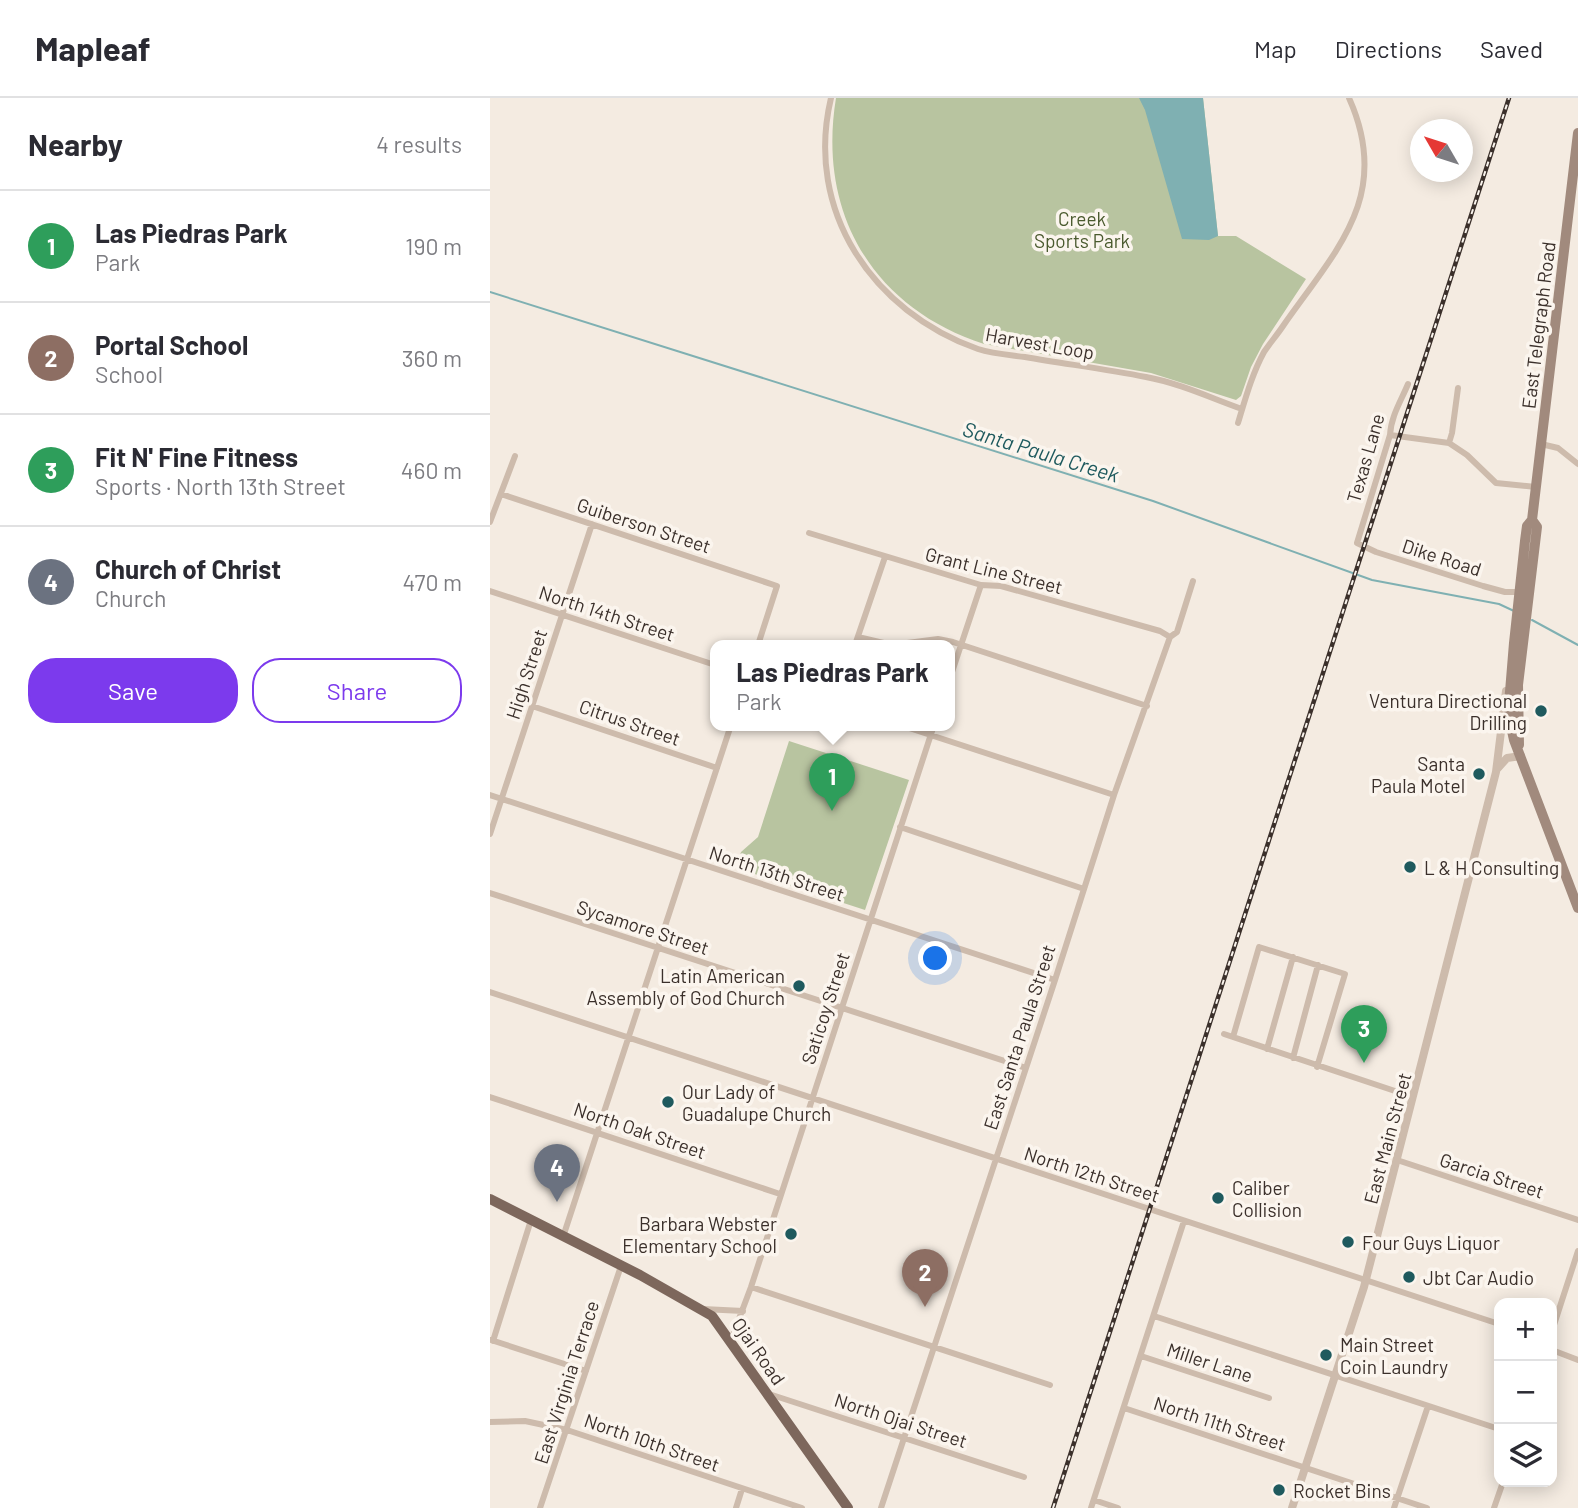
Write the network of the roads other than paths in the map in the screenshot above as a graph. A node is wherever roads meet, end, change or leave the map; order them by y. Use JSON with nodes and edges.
{"nodes":[{"id":1,"x":831,"y":98,"type":"edge"},
{"id":2,"x":1349,"y":98,"type":"edge"},
{"id":3,"x":1578,"y":134,"type":"edge"},
{"id":4,"x":1408,"y":384,"type":"dead end"},
{"id":5,"x":1458,"y":388,"type":"dead end"},
{"id":6,"x":1242,"y":409,"type":"junction"},
{"id":7,"x":1238,"y":423,"type":"dead end"},
{"id":8,"x":1390,"y":435,"type":"junction"},
{"id":9,"x":1449,"y":443,"type":"junction"},
{"id":10,"x":1541,"y":444,"type":"junction"},
{"id":11,"x":515,"y":456,"type":"dead end"},
{"id":12,"x":1578,"y":464,"type":"edge"},
{"id":13,"x":1536,"y":487,"type":"junction"},
{"id":14,"x":501,"y":494,"type":"junction"},
{"id":15,"x":490,"y":522,"type":"edge"},
{"id":16,"x":592,"y":524,"type":"junction"},
{"id":17,"x":810,"y":533,"type":"dead end"},
{"id":18,"x":1357,"y":543,"type":"joint"},
{"id":19,"x":885,"y":557,"type":"junction"},
{"id":20,"x":1193,"y":581,"type":"dead end"},
{"id":21,"x":981,"y":585,"type":"junction"},
{"id":22,"x":490,"y":590,"type":"edge"},
{"id":23,"x":1522,"y":597,"type":"junction"},
{"id":24,"x":562,"y":616,"type":"junction"},
{"id":25,"x":1170,"y":637,"type":"junction"},
{"id":26,"x":760,"y":640,"type":"edge"},
{"id":27,"x":857,"y":640,"type":"edge"},
{"id":28,"x":955,"y":643,"type":"edge"},
{"id":29,"x":1518,"y":644,"type":"junction"},
{"id":30,"x":962,"y":645,"type":"junction"},
{"id":31,"x":710,"y":663,"type":"edge"},
{"id":32,"x":955,"y":664,"type":"edge"},
{"id":33,"x":532,"y":706,"type":"junction"},
{"id":34,"x":1147,"y":706,"type":"junction"},
{"id":35,"x":1501,"y":728,"type":"joint"},
{"id":36,"x":729,"y":731,"type":"edge"},
{"id":37,"x":919,"y":731,"type":"edge"},
{"id":38,"x":932,"y":731,"type":"edge"},
{"id":39,"x":931,"y":735,"type":"junction"},
{"id":40,"x":1520,"y":753,"type":"junction"},
{"id":41,"x":717,"y":768,"type":"junction"},
{"id":42,"x":1496,"y":772,"type":"junction"},
{"id":43,"x":490,"y":795,"type":"edge"},
{"id":44,"x":1114,"y":795,"type":"junction"},
{"id":45,"x":502,"y":799,"type":"junction"},
{"id":46,"x":900,"y":827,"type":"junction"},
{"id":47,"x":490,"y":834,"type":"edge"},
{"id":48,"x":686,"y":859,"type":"junction"},
{"id":49,"x":1084,"y":889,"type":"junction"},
{"id":50,"x":490,"y":894,"type":"edge"},
{"id":51,"x":1578,"y":908,"type":"edge"},
{"id":52,"x":870,"y":920,"type":"junction"},
{"id":53,"x":656,"y":948,"type":"junction"},
{"id":54,"x":1293,"y":957,"type":"junction"},
{"id":55,"x":1318,"y":965,"type":"junction"},
{"id":56,"x":1055,"y":981,"type":"junction"},
{"id":57,"x":490,"y":992,"type":"edge"},
{"id":58,"x":842,"y":1009,"type":"junction"},
{"id":59,"x":1224,"y":1034,"type":"dead end"},
{"id":60,"x":1233,"y":1037,"type":"junction"},
{"id":61,"x":627,"y":1038,"type":"junction"},
{"id":62,"x":1267,"y":1049,"type":"junction"},
{"id":63,"x":1293,"y":1058,"type":"junction"},
{"id":64,"x":1317,"y":1067,"type":"junction"},
{"id":65,"x":1026,"y":1068,"type":"junction"},
{"id":66,"x":490,"y":1097,"type":"edge"},
{"id":67,"x":1413,"y":1097,"type":"junction"},
{"id":68,"x":811,"y":1098,"type":"junction"},
{"id":69,"x":597,"y":1132,"type":"junction"},
{"id":70,"x":996,"y":1158,"type":"junction"},
{"id":71,"x":1397,"y":1160,"type":"junction"},
{"id":72,"x":780,"y":1194,"type":"junction"},
{"id":73,"x":490,"y":1199,"type":"edge"},
{"id":74,"x":531,"y":1220,"type":"junction"},
{"id":75,"x":1578,"y":1220,"type":"edge"},
{"id":76,"x":1184,"y":1221,"type":"junction"},
{"id":77,"x":563,"y":1237,"type":"junction"},
{"id":78,"x":1578,"y":1251,"type":"edge"},
{"id":79,"x":621,"y":1266,"type":"junction"},
{"id":80,"x":1366,"y":1280,"type":"junction"},
{"id":81,"x":751,"y":1287,"type":"junction"},
{"id":82,"x":701,"y":1309,"type":"junction"},
{"id":83,"x":743,"y":1311,"type":"junction"},
{"id":84,"x":1154,"y":1316,"type":"junction"},
{"id":85,"x":1557,"y":1316,"type":"edge"},
{"id":86,"x":1494,"y":1322,"type":"edge"},
{"id":87,"x":491,"y":1340,"type":"edge"},
{"id":88,"x":731,"y":1340,"type":"junction"},
{"id":89,"x":934,"y":1346,"type":"junction"},
{"id":90,"x":1557,"y":1352,"type":"edge"},
{"id":91,"x":1141,"y":1356,"type":"junction"},
{"id":92,"x":1578,"y":1360,"type":"edge"},
{"id":93,"x":586,"y":1371,"type":"junction"},
{"id":94,"x":1335,"y":1375,"type":"junction"},
{"id":95,"x":1050,"y":1385,"type":"dead end"},
{"id":96,"x":767,"y":1394,"type":"junction"},
{"id":97,"x":1269,"y":1398,"type":"dead end"},
{"id":98,"x":1428,"y":1406,"type":"junction"},
{"id":99,"x":1124,"y":1408,"type":"junction"},
{"id":100,"x":490,"y":1422,"type":"edge"},
{"id":101,"x":1494,"y":1427,"type":"edge"},
{"id":102,"x":567,"y":1430,"type":"junction"},
{"id":103,"x":904,"y":1438,"type":"junction"},
{"id":104,"x":1305,"y":1468,"type":"junction"},
{"id":105,"x":1024,"y":1477,"type":"dead end"},
{"id":106,"x":1501,"y":1487,"type":"edge"},
{"id":107,"x":742,"y":1489,"type":"junction"},
{"id":108,"x":1398,"y":1498,"type":"junction"},
{"id":109,"x":1094,"y":1500,"type":"junction"},
{"id":110,"x":845,"y":1506,"type":"edge"},
{"id":111,"x":540,"y":1508,"type":"edge"},
{"id":112,"x":736,"y":1508,"type":"edge"},
{"id":113,"x":802,"y":1508,"type":"edge"},
{"id":114,"x":881,"y":1508,"type":"edge"},
{"id":115,"x":1091,"y":1508,"type":"edge"},
{"id":116,"x":1118,"y":1508,"type":"edge"},
{"id":117,"x":1292,"y":1508,"type":"edge"},
{"id":118,"x":1394,"y":1508,"type":"edge"},
{"id":119,"x":1427,"y":1508,"type":"edge"},
{"id":120,"x":1494,"y":1508,"type":"edge"}],
"edges":[{"from":1,"to":6,"type":"street","name":"Harvest Loop"},
{"from":2,"to":6,"type":"street"},
{"from":3,"to":10,"type":"main road","name":"East Telegraph Road"},
{"from":4,"to":8,"type":"street","name":"Texas Lane"},
{"from":5,"to":9,"type":"street"},
{"from":6,"to":7,"type":"street"},
{"from":8,"to":9,"type":"street"},
{"from":8,"to":18,"type":"street","name":"Texas Lane"},
{"from":9,"to":13,"type":"street"},
{"from":10,"to":12,"type":"street"},
{"from":10,"to":13,"type":"main road","name":"East Telegraph Road"},
{"from":11,"to":14,"type":"street"},
{"from":13,"to":23,"type":"main road","name":"East Telegraph Road"},
{"from":14,"to":15,"type":"street"},
{"from":14,"to":16,"type":"street","name":"Guiberson Street"},
{"from":16,"to":24,"type":"street","name":"High Street"},
{"from":16,"to":26,"type":"street","name":"Guiberson Street"},
{"from":17,"to":19,"type":"street","name":"Grant Line Street"},
{"from":18,"to":23,"type":"street","name":"Dike Road"},
{"from":19,"to":21,"type":"street","name":"Grant Line Street"},
{"from":19,"to":27,"type":"street"},
{"from":20,"to":25,"type":"street","name":"East Santa Paula Street"},
{"from":21,"to":25,"type":"street","name":"Grant Line Street"},
{"from":21,"to":30,"type":"street"},
{"from":22,"to":24,"type":"street","name":"North 14th Street"},
{"from":23,"to":29,"type":"main road","name":"East Telegraph Road"},
{"from":24,"to":31,"type":"street","name":"North 14th Street"},
{"from":24,"to":33,"type":"street","name":"High Street"},
{"from":25,"to":34,"type":"street","name":"East Santa Paula Street"},
{"from":28,"to":30,"type":"street"},
{"from":29,"to":35,"type":"street","name":"East Telegraph Road"},
{"from":29,"to":40,"type":"main road"},
{"from":30,"to":32,"type":"street"},
{"from":30,"to":34,"type":"street"},
{"from":33,"to":41,"type":"street","name":"Citrus Street"},
{"from":33,"to":45,"type":"street","name":"High Street"},
{"from":34,"to":44,"type":"street","name":"East Santa Paula Street"},
{"from":35,"to":42,"type":"street","name":"East Main Street"},
{"from":36,"to":41,"type":"street"},
{"from":37,"to":39,"type":"street"},
{"from":38,"to":39,"type":"street","name":"Saticoy Street"},
{"from":39,"to":44,"type":"street"},
{"from":39,"to":46,"type":"street","name":"Saticoy Street"},
{"from":40,"to":42,"type":"street"},
{"from":40,"to":51,"type":"main road"},
{"from":41,"to":48,"type":"street"},
{"from":42,"to":67,"type":"street","name":"East Main Street"},
{"from":43,"to":45,"type":"street","name":"North 13th Street"},
{"from":44,"to":49,"type":"street","name":"East Santa Paula Street"},
{"from":45,"to":47,"type":"street","name":"High Street"},
{"from":45,"to":48,"type":"street","name":"North 13th Street"},
{"from":46,"to":49,"type":"street"},
{"from":46,"to":52,"type":"street","name":"Saticoy Street"},
{"from":48,"to":52,"type":"street","name":"North 13th Street"},
{"from":48,"to":53,"type":"street"},
{"from":49,"to":56,"type":"street","name":"East Santa Paula Street"},
{"from":50,"to":53,"type":"street","name":"Sycamore Street"},
{"from":52,"to":56,"type":"street","name":"North 13th Street"},
{"from":52,"to":58,"type":"street","name":"Saticoy Street"},
{"from":53,"to":58,"type":"street","name":"Sycamore Street"},
{"from":53,"to":61,"type":"street"},
{"from":54,"to":55,"type":"street"},
{"from":54,"to":60,"type":"street"},
{"from":54,"to":62,"type":"street"},
{"from":55,"to":63,"type":"street"},
{"from":55,"to":64,"type":"street"},
{"from":56,"to":65,"type":"street","name":"East Santa Paula Street"},
{"from":57,"to":61,"type":"street","name":"North 12th Street"},
{"from":58,"to":65,"type":"street","name":"Sycamore Street"},
{"from":58,"to":68,"type":"street","name":"Saticoy Street"},
{"from":59,"to":60,"type":"street"},
{"from":60,"to":62,"type":"street"},
{"from":61,"to":68,"type":"street","name":"North 12th Street"},
{"from":61,"to":69,"type":"street"},
{"from":62,"to":63,"type":"street"},
{"from":63,"to":64,"type":"street"},
{"from":64,"to":67,"type":"street"},
{"from":65,"to":70,"type":"street","name":"East Santa Paula Street"},
{"from":66,"to":69,"type":"street","name":"North Oak Street"},
{"from":67,"to":71,"type":"street","name":"East Main Street"},
{"from":68,"to":70,"type":"street","name":"North 12th Street"},
{"from":68,"to":72,"type":"street","name":"Saticoy Street"},
{"from":69,"to":72,"type":"street","name":"North Oak Street"},
{"from":69,"to":77,"type":"street"},
{"from":70,"to":76,"type":"street","name":"North 12th Street"},
{"from":70,"to":89,"type":"street","name":"East Santa Paula Street"},
{"from":71,"to":75,"type":"street","name":"Garcia Street"},
{"from":71,"to":80,"type":"street","name":"East Main Street"},
{"from":72,"to":81,"type":"street","name":"Saticoy Street"},
{"from":73,"to":74,"type":"main road","name":"Ojai Road"},
{"from":74,"to":77,"type":"main road","name":"Ojai Road"},
{"from":74,"to":87,"type":"street"},
{"from":76,"to":80,"type":"street","name":"North 12th Street"},
{"from":76,"to":84,"type":"street"},
{"from":77,"to":79,"type":"main road","name":"Ojai Road"},
{"from":78,"to":85,"type":"street"},
{"from":79,"to":82,"type":"main road","name":"Ojai Road"},
{"from":79,"to":93,"type":"street","name":"East Virginia Terrace"},
{"from":80,"to":86,"type":"street","name":"North 12th Street"},
{"from":80,"to":94,"type":"street","name":"East Main Street"},
{"from":81,"to":83,"type":"street","name":"Saticoy Street"},
{"from":81,"to":89,"type":"street"},
{"from":82,"to":83,"type":"street"},
{"from":82,"to":88,"type":"main road","name":"Ojai Road"},
{"from":83,"to":88,"type":"street","name":"Saticoy Street"},
{"from":84,"to":91,"type":"street"},
{"from":84,"to":94,"type":"street"},
{"from":87,"to":93,"type":"street"},
{"from":88,"to":96,"type":"main road","name":"Ojai Road"},
{"from":89,"to":95,"type":"street"},
{"from":89,"to":103,"type":"street","name":"East Santa Paula Street"},
{"from":90,"to":92,"type":"street"},
{"from":91,"to":97,"type":"street","name":"Miller Lane"},
{"from":91,"to":99,"type":"street"},
{"from":93,"to":102,"type":"street","name":"East Virginia Terrace"},
{"from":94,"to":98,"type":"street"},
{"from":94,"to":104,"type":"street","name":"East Main Street"},
{"from":96,"to":103,"type":"street","name":"North Ojai Street"},
{"from":96,"to":110,"type":"main road","name":"Ojai Road"},
{"from":98,"to":101,"type":"street"},
{"from":98,"to":108,"type":"street"},
{"from":99,"to":104,"type":"street","name":"North 11th Street"},
{"from":99,"to":109,"type":"street"},
{"from":100,"to":102,"type":"street","name":"North 10th Street"},
{"from":102,"to":107,"type":"street","name":"North 10th Street"},
{"from":102,"to":111,"type":"street","name":"East Virginia Terrace"},
{"from":103,"to":105,"type":"street","name":"North Ojai Street"},
{"from":103,"to":114,"type":"street","name":"East Santa Paula Street"},
{"from":104,"to":108,"type":"street","name":"North 11th Street"},
{"from":104,"to":117,"type":"street","name":"East Main Street"},
{"from":106,"to":120,"type":"street"},
{"from":107,"to":112,"type":"street"},
{"from":107,"to":113,"type":"street","name":"North 10th Street"},
{"from":108,"to":118,"type":"street"},
{"from":108,"to":119,"type":"street","name":"North 11th Street"},
{"from":109,"to":115,"type":"street"},
{"from":109,"to":116,"type":"street"}]}
